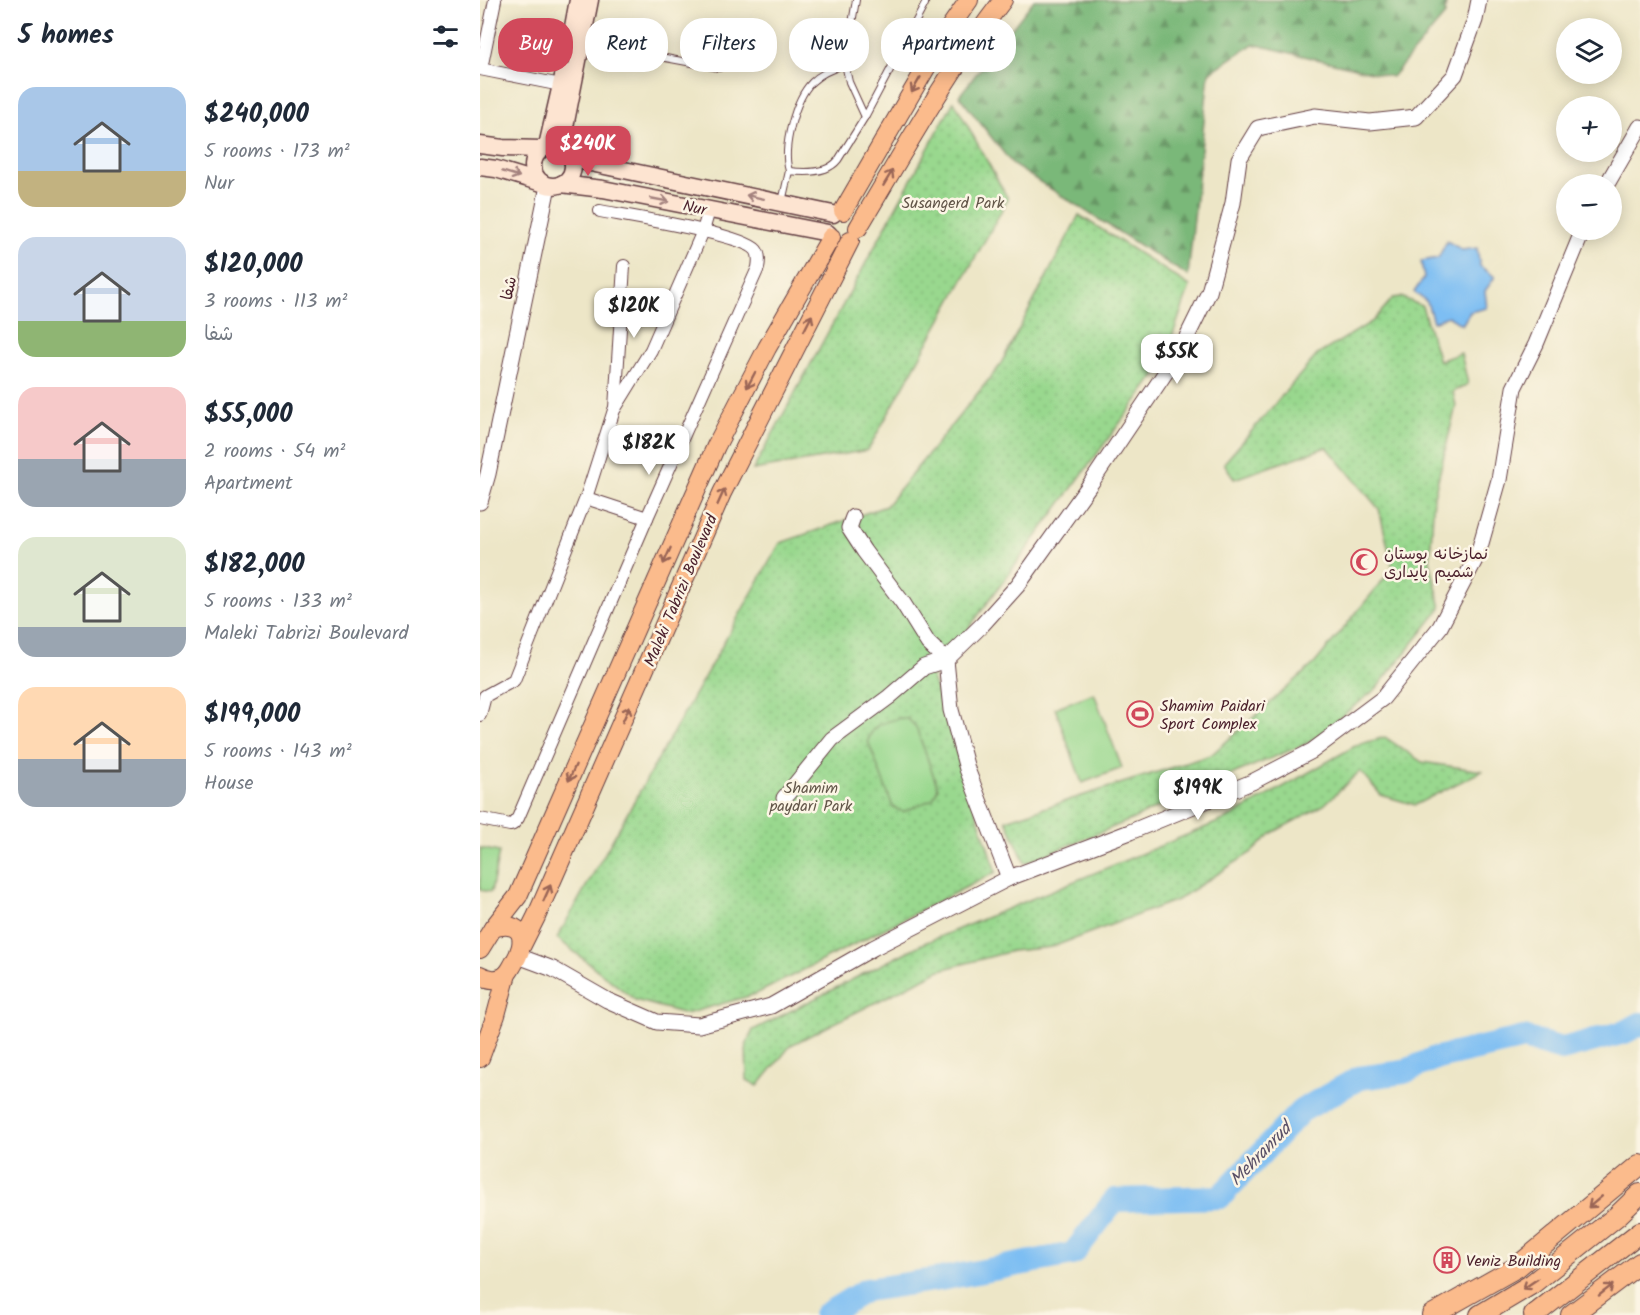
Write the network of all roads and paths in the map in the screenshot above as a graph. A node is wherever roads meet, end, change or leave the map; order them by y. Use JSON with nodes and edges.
{"nodes":[{"id":1,"x":495,"y":0,"type":"edge"},
{"id":2,"x":578,"y":0,"type":"edge"},
{"id":3,"x":590,"y":0,"type":"edge"},
{"id":4,"x":856,"y":0,"type":"edge"},
{"id":5,"x":969,"y":0,"type":"edge"},
{"id":6,"x":1003,"y":0,"type":"edge"},
{"id":7,"x":1479,"y":0,"type":"edge"},
{"id":8,"x":925,"y":4,"type":"dead end"},
{"id":9,"x":853,"y":18,"type":"edge"},
{"id":10,"x":581,"y":42,"type":"junction"},
{"id":11,"x":585,"y":42,"type":"edge"},
{"id":12,"x":585,"y":44,"type":"edge"},
{"id":13,"x":480,"y":69,"type":"edge"},
{"id":14,"x":825,"y":72,"type":"edge"},
{"id":15,"x":847,"y":72,"type":"edge"},
{"id":16,"x":561,"y":85,"type":"junction"},
{"id":17,"x":865,"y":117,"type":"junction"},
{"id":18,"x":1640,"y":127,"type":"edge"},
{"id":19,"x":480,"y":145,"type":"edge"},
{"id":20,"x":555,"y":149,"type":"junction"},
{"id":21,"x":480,"y":167,"type":"edge"},
{"id":22,"x":789,"y":171,"type":"junction"},
{"id":23,"x":1613,"y":174,"type":"edge"},
{"id":24,"x":550,"y":184,"type":"junction"},
{"id":25,"x":782,"y":203,"type":"junction"},
{"id":26,"x":710,"y":210,"type":"junction"},
{"id":27,"x":600,"y":211,"type":"dead end"},
{"id":28,"x":838,"y":213,"type":"junction"},
{"id":29,"x":703,"y":231,"type":"junction"},
{"id":30,"x":830,"y":235,"type":"junction"},
{"id":31,"x":854,"y":235,"type":"junction"},
{"id":32,"x":1579,"y":240,"type":"edge"},
{"id":33,"x":624,"y":266,"type":"dead end"},
{"id":34,"x":614,"y":410,"type":"junction"},
{"id":35,"x":586,"y":498,"type":"junction"},
{"id":36,"x":480,"y":502,"type":"edge"},
{"id":37,"x":853,"y":517,"type":"dead end"},
{"id":38,"x":647,"y":518,"type":"junction"},
{"id":39,"x":946,"y":660,"type":"junction"},
{"id":40,"x":480,"y":715,"type":"edge"},
{"id":41,"x":784,"y":798,"type":"dead end"},
{"id":42,"x":480,"y":819,"type":"edge"},
{"id":43,"x":1009,"y":878,"type":"junction"},
{"id":44,"x":493,"y":928,"type":"junction"},
{"id":45,"x":480,"y":949,"type":"edge"},
{"id":46,"x":520,"y":950,"type":"junction"},
{"id":47,"x":507,"y":974,"type":"junction"},
{"id":48,"x":480,"y":977,"type":"edge"},
{"id":49,"x":480,"y":1058,"type":"edge"},
{"id":50,"x":1640,"y":1165,"type":"edge"},
{"id":51,"x":1640,"y":1194,"type":"edge"},
{"id":52,"x":1640,"y":1232,"type":"edge"},
{"id":53,"x":1640,"y":1263,"type":"edge"},
{"id":54,"x":1432,"y":1315,"type":"edge"},
{"id":55,"x":1480,"y":1315,"type":"edge"},
{"id":56,"x":1536,"y":1315,"type":"edge"},
{"id":57,"x":1571,"y":1315,"type":"edge"}],
"edges":[{"from":1,"to":13,"type":"street"},
{"from":2,"to":16,"type":"main road"},
{"from":3,"to":10,"type":"main road"},
{"from":4,"to":9,"type":"lane"},
{"from":5,"to":28,"type":"main road","one_way":true},
{"from":31,"to":6,"type":"main road","name":"Maleki Tabrizi Boulevard","one_way":true},
{"from":7,"to":39,"type":"street"},
{"from":8,"to":17,"type":"lane"},
{"from":10,"to":11,"type":"lane"},
{"from":10,"to":12,"type":"lane"},
{"from":10,"to":20,"type":"main road"},
{"from":13,"to":16,"type":"street"},
{"from":14,"to":22,"type":"lane"},
{"from":15,"to":17,"type":"lane"},
{"from":16,"to":20,"type":"main road"},
{"from":17,"to":22,"type":"lane"},
{"from":18,"to":23,"type":"street"},
{"from":19,"to":20,"type":"main road","name":"Nur"},
{"from":20,"to":24,"type":"main road"},
{"from":20,"to":24,"type":"main road"},
{"from":25,"to":20,"type":"main road","name":"Nur","one_way":true},
{"from":21,"to":24,"type":"main road","name":"Nur","one_way":true},
{"from":22,"to":25,"type":"lane"},
{"from":24,"to":26,"type":"main road","name":"Nur","one_way":true},
{"from":24,"to":36,"type":"street","name":"شفا"},
{"from":25,"to":28,"type":"main road","name":"Nur"},
{"from":26,"to":29,"type":"street"},
{"from":26,"to":30,"type":"main road","name":"Nur"},
{"from":27,"to":29,"type":"street"},
{"from":28,"to":30,"type":"main road"},
{"from":28,"to":31,"type":"main road"},
{"from":29,"to":34,"type":"street"},
{"from":29,"to":38,"type":"street"},
{"from":30,"to":31,"type":"main road"},
{"from":30,"to":44,"type":"main road","name":"Maleki Tabrizi Boulevard","one_way":true},
{"from":46,"to":31,"type":"main road","name":"Maleki Tabrizi Boulevard","one_way":true},
{"from":32,"to":43,"type":"street"},
{"from":33,"to":34,"type":"street"},
{"from":34,"to":35,"type":"street"},
{"from":35,"to":38,"type":"street"},
{"from":35,"to":40,"type":"street"},
{"from":37,"to":39,"type":"street"},
{"from":38,"to":42,"type":"street"},
{"from":39,"to":41,"type":"street"},
{"from":39,"to":43,"type":"street"},
{"from":43,"to":46,"type":"street"},
{"from":44,"to":45,"type":"main road","name":"Maleki Tabrizi Boulevard"},
{"from":44,"to":46,"type":"main road"},
{"from":46,"to":47,"type":"main road","name":"Maleki Tabrizi Boulevard"},
{"from":47,"to":48,"type":"main road"},
{"from":47,"to":49,"type":"main road","name":"Maleki Tabrizi Boulevard"},
{"from":50,"to":54,"type":"highway","one_way":true},
{"from":51,"to":55,"type":"highway","one_way":true},
{"from":52,"to":56,"type":"highway"},
{"from":57,"to":53,"type":"highway","one_way":true}]}
